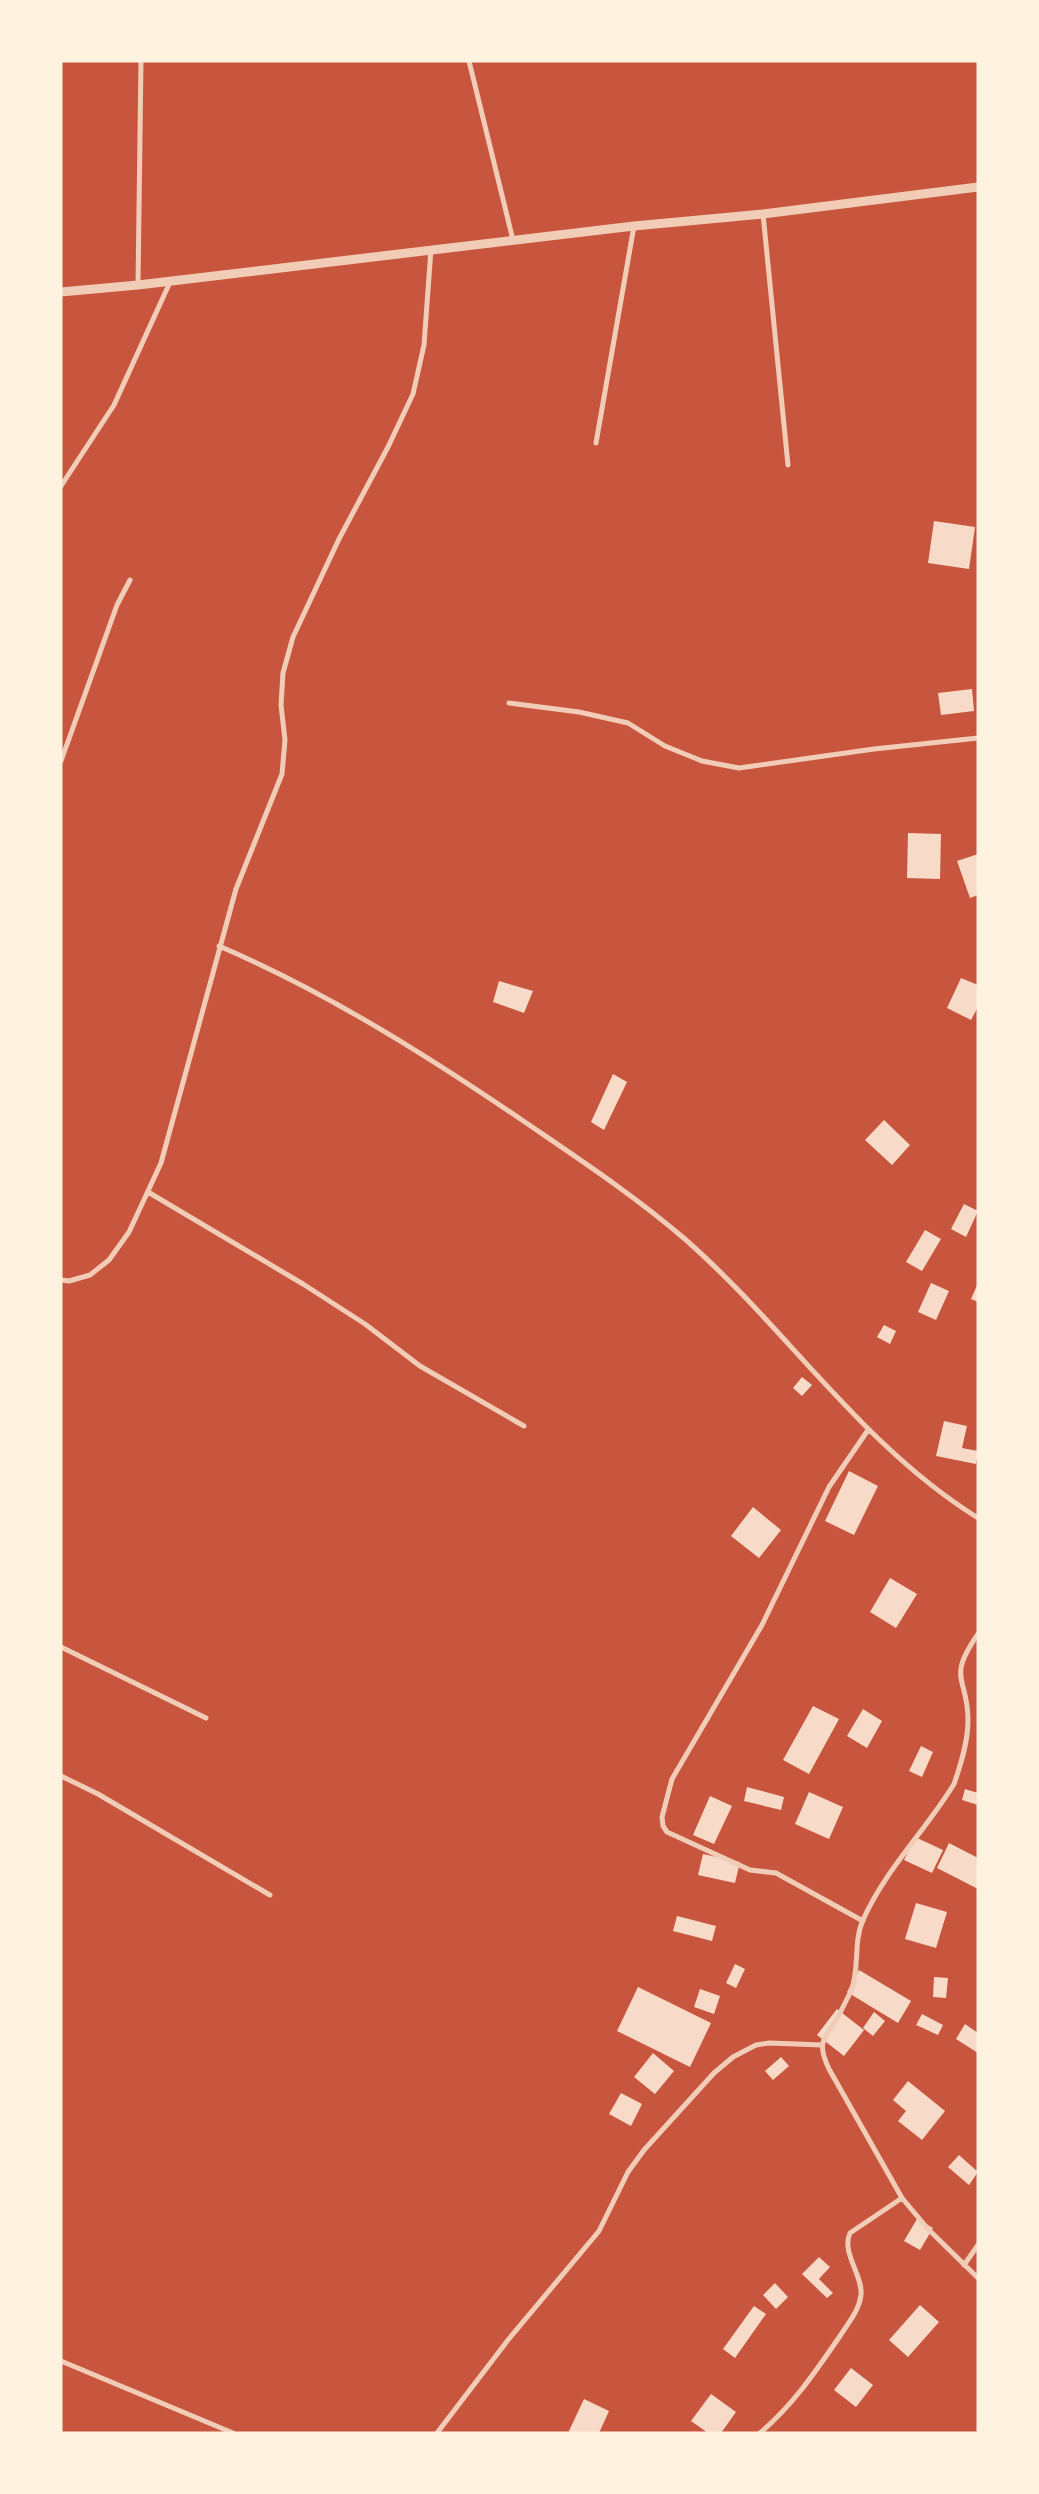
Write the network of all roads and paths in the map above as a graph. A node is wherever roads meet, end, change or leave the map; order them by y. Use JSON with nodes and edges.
{"nodes":[{"id":1,"x":141,"y":61,"type":"edge"},
{"id":2,"x":469,"y":61,"type":"edge"},
{"id":3,"x":978,"y":187,"type":"edge"},
{"id":4,"x":762,"y":214,"type":"junction"},
{"id":5,"x":634,"y":226,"type":"junction"},
{"id":6,"x":513,"y":240,"type":"junction"},
{"id":7,"x":431,"y":249,"type":"junction"},
{"id":8,"x":170,"y":280,"type":"junction"},
{"id":9,"x":138,"y":285,"type":"junction"},
{"id":10,"x":61,"y":292,"type":"edge"},
{"id":11,"x":596,"y":443,"type":"dead end"},
{"id":12,"x":788,"y":465,"type":"dead end"},
{"id":13,"x":61,"y":486,"type":"edge"},
{"id":14,"x":130,"y":580,"type":"dead end"},
{"id":15,"x":509,"y":703,"type":"dead end"},
{"id":16,"x":978,"y":738,"type":"edge"},
{"id":17,"x":61,"y":761,"type":"edge"},
{"id":18,"x":219,"y":946,"type":"junction"},
{"id":19,"x":148,"y":1192,"type":"junction"},
{"id":20,"x":61,"y":1280,"type":"edge"},
{"id":21,"x":524,"y":1426,"type":"dead end"},
{"id":22,"x":868,"y":1430,"type":"junction"},
{"id":23,"x":978,"y":1518,"type":"edge"},
{"id":24,"x":978,"y":1634,"type":"edge"},
{"id":25,"x":61,"y":1647,"type":"edge"},
{"id":26,"x":206,"y":1718,"type":"dead end"},
{"id":27,"x":61,"y":1776,"type":"edge"},
{"id":28,"x":270,"y":1895,"type":"dead end"},
{"id":29,"x":862,"y":1921,"type":"junction"},
{"id":30,"x":822,"y":2045,"type":"junction"},
{"id":31,"x":902,"y":2198,"type":"junction"},
{"id":32,"x":978,"y":2245,"type":"edge"},
{"id":33,"x":964,"y":2265,"type":"junction"},
{"id":34,"x":978,"y":2278,"type":"edge"},
{"id":35,"x":61,"y":2361,"type":"edge"},
{"id":36,"x":234,"y":2433,"type":"edge"},
{"id":37,"x":437,"y":2433,"type":"edge"},
{"id":38,"x":760,"y":2433,"type":"edge"}],
"edges":[{"from":1,"to":9,"type":"street"},
{"from":2,"to":6,"type":"street"},
{"from":3,"to":4,"type":"street"},
{"from":4,"to":5,"type":"street"},
{"from":4,"to":12,"type":"street"},
{"from":5,"to":6,"type":"street"},
{"from":5,"to":11,"type":"street"},
{"from":6,"to":7,"type":"street"},
{"from":7,"to":8,"type":"street"},
{"from":7,"to":18,"type":"street"},
{"from":8,"to":9,"type":"street"},
{"from":8,"to":13,"type":"street"},
{"from":9,"to":10,"type":"street"},
{"from":14,"to":17,"type":"street"},
{"from":15,"to":16,"type":"street"},
{"from":18,"to":19,"type":"street"},
{"from":18,"to":22,"type":"street"},
{"from":19,"to":20,"type":"street"},
{"from":19,"to":21,"type":"street"},
{"from":22,"to":23,"type":"street"},
{"from":22,"to":29,"type":"street"},
{"from":24,"to":29,"type":"street"},
{"from":25,"to":26,"type":"street"},
{"from":27,"to":28,"type":"street"},
{"from":29,"to":30,"type":"street"},
{"from":30,"to":31,"type":"street"},
{"from":30,"to":37,"type":"street"},
{"from":31,"to":33,"type":"street"},
{"from":31,"to":38,"type":"street"},
{"from":32,"to":33,"type":"street"},
{"from":33,"to":34,"type":"street"},
{"from":35,"to":36,"type":"street"}]}
